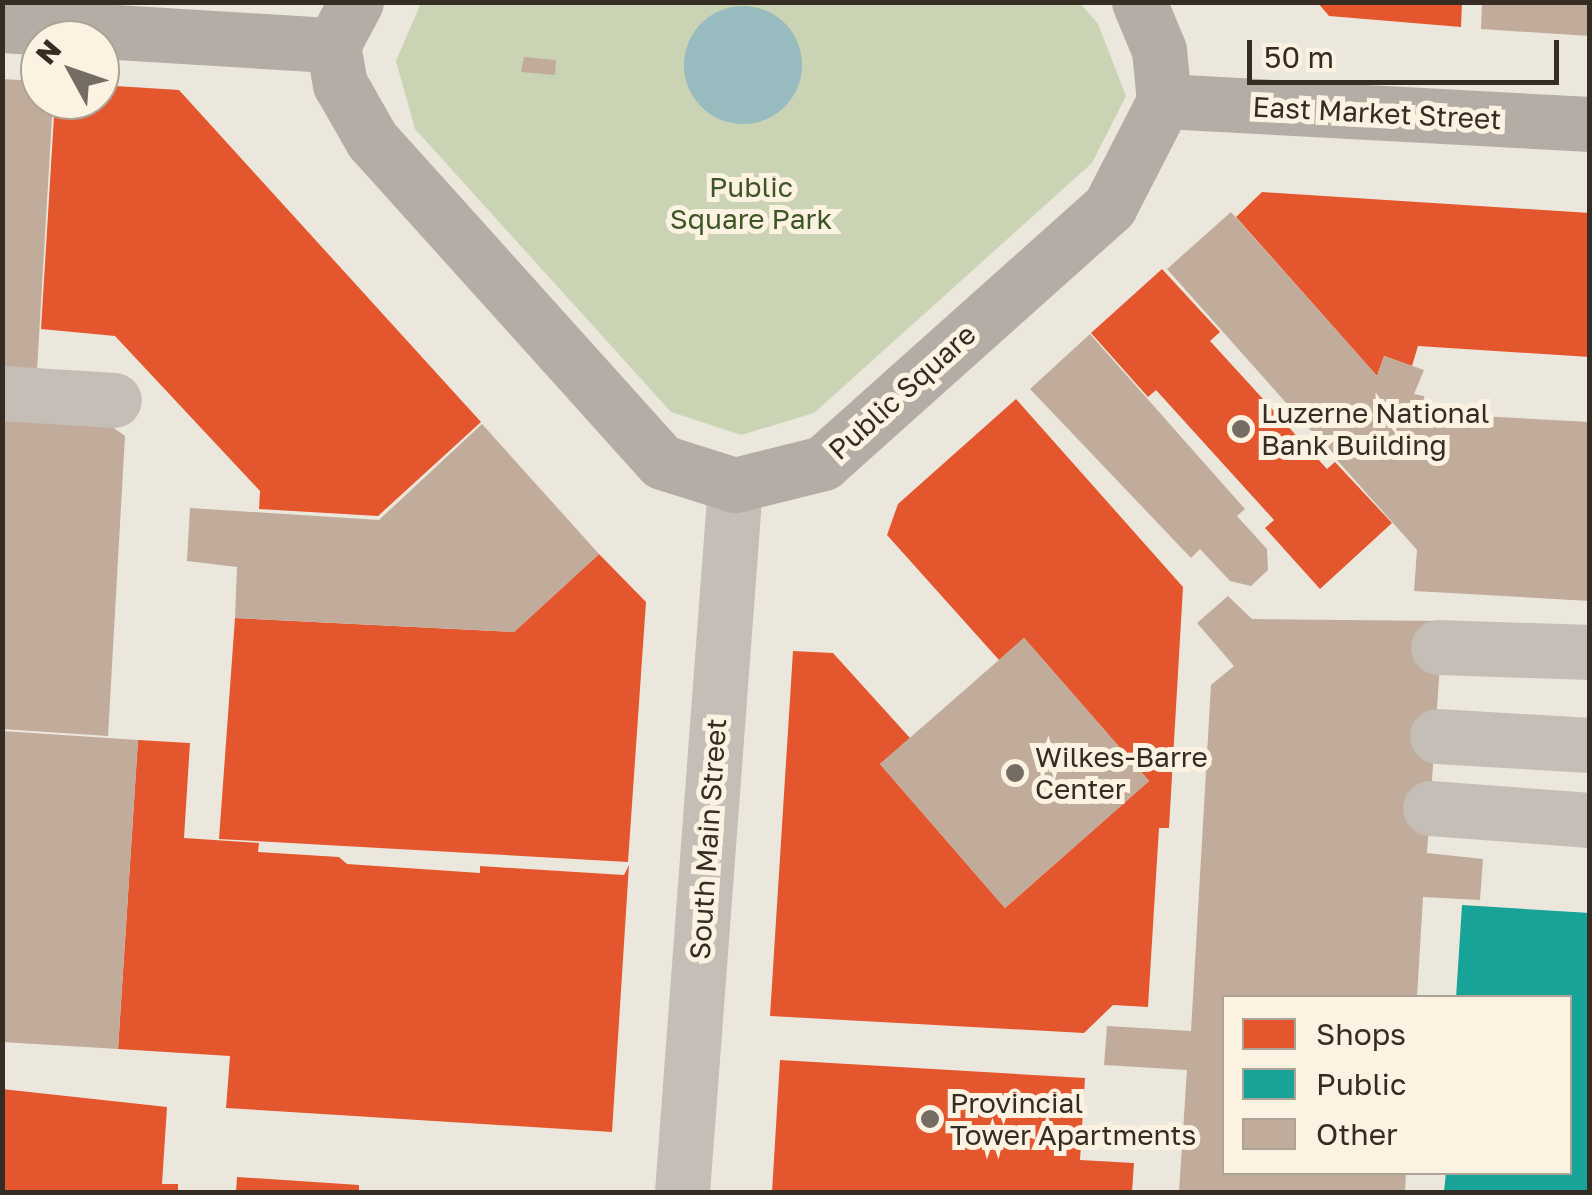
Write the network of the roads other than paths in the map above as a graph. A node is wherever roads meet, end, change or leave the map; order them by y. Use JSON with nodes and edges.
{"nodes":[{"id":1,"x":1140,"y":2,"type":"edge"},
{"id":2,"x":68,"y":16,"type":"edge"},
{"id":3,"x":345,"y":24,"type":"edge"},
{"id":4,"x":2,"y":25,"type":"edge"},
{"id":5,"x":1164,"y":101,"type":"junction"},
{"id":6,"x":1590,"y":124,"type":"edge"},
{"id":7,"x":2,"y":393,"type":"edge"},
{"id":8,"x":114,"y":400,"type":"dead end"},
{"id":9,"x":735,"y":484,"type":"junction"},
{"id":10,"x":1438,"y":647,"type":"dead end"},
{"id":11,"x":1590,"y":652,"type":"edge"},
{"id":12,"x":1437,"y":736,"type":"dead end"},
{"id":13,"x":1590,"y":744,"type":"edge"},
{"id":14,"x":1430,"y":808,"type":"dead end"},
{"id":15,"x":1590,"y":820,"type":"edge"},
{"id":16,"x":682,"y":1192,"type":"edge"}],
"edges":[{"from":1,"to":5,"type":"main road"},
{"from":2,"to":3,"type":"main road"},
{"from":2,"to":4,"type":"main road"},
{"from":3,"to":9,"type":"main road"},
{"from":5,"to":6,"type":"main road","name":"East Market Street"},
{"from":5,"to":9,"type":"main road","name":"Public Square"},
{"from":7,"to":8,"type":"street"},
{"from":9,"to":16,"type":"street","name":"South Main Street"},
{"from":10,"to":11,"type":"street"},
{"from":12,"to":13,"type":"street"},
{"from":14,"to":15,"type":"street"}]}
